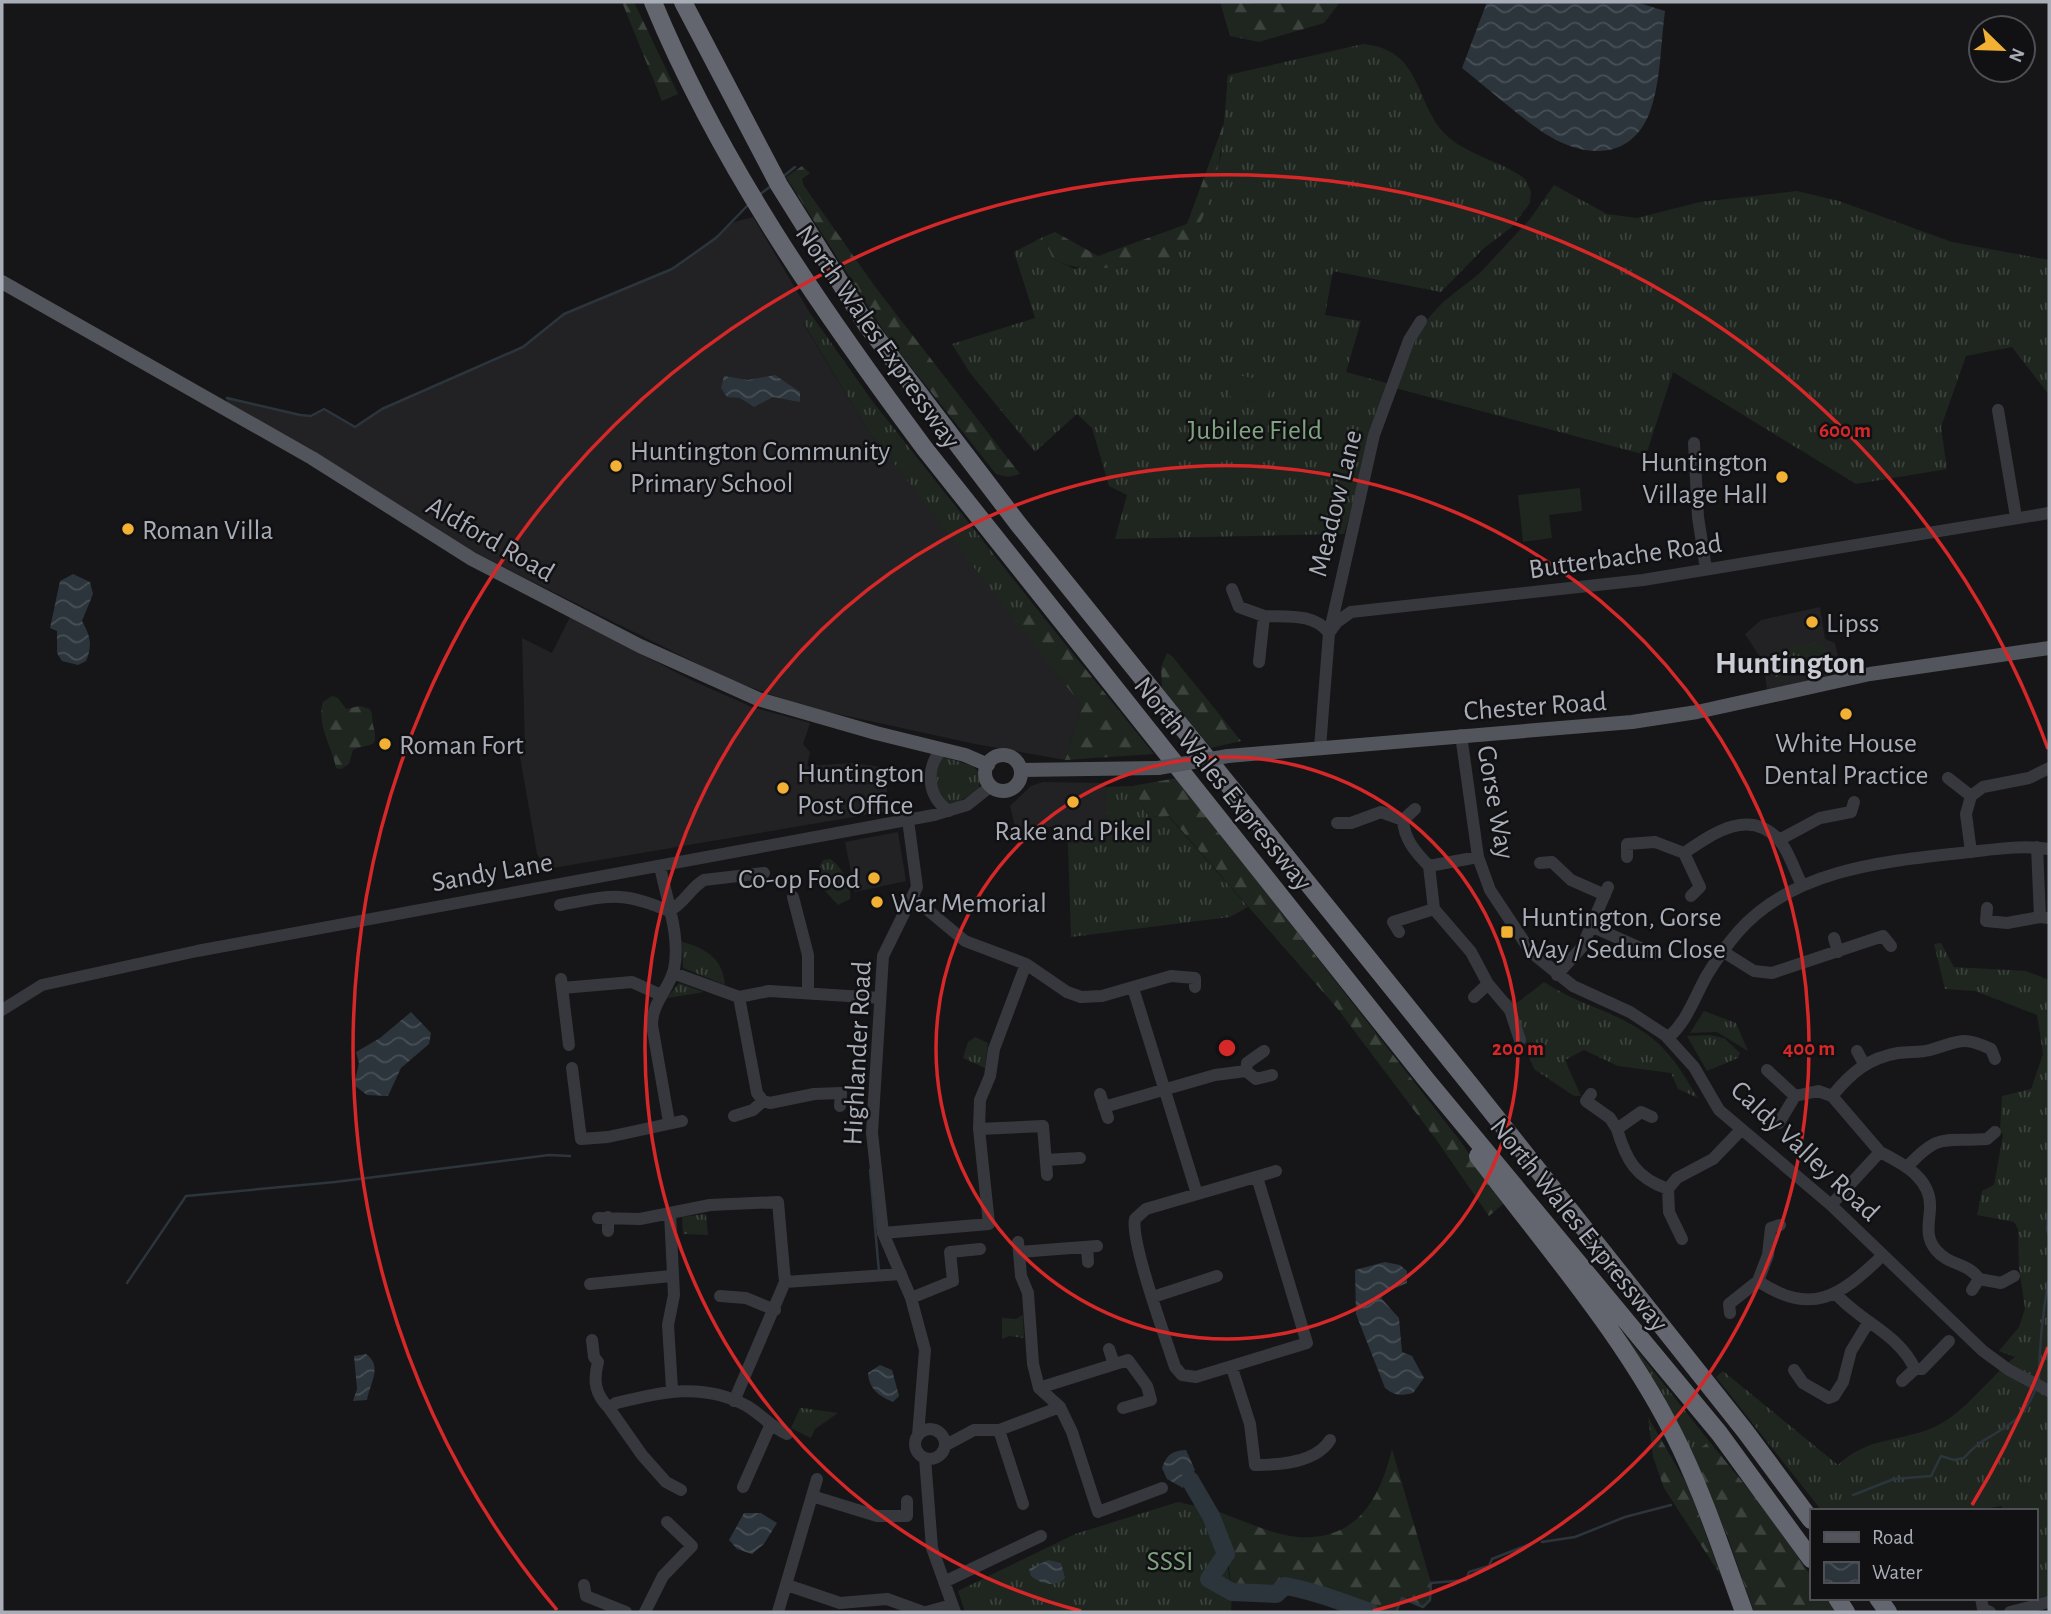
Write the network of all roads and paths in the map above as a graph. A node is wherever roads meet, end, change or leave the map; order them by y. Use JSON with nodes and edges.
{"nodes":[{"id":1,"x":653,"y":2,"type":"edge"},
{"id":2,"x":683,"y":2,"type":"edge"},
{"id":3,"x":2,"y":282,"type":"edge"},
{"id":4,"x":1421,"y":321,"type":"dead end"},
{"id":5,"x":1998,"y":410,"type":"dead end"},
{"id":6,"x":1694,"y":443,"type":"dead end"},
{"id":7,"x":2049,"y":513,"type":"edge"},
{"id":8,"x":2015,"y":517,"type":"junction"},
{"id":9,"x":1706,"y":569,"type":"junction"},
{"id":10,"x":1232,"y":589,"type":"dead end"},
{"id":11,"x":1264,"y":616,"type":"junction"},
{"id":12,"x":1329,"y":634,"type":"junction"},
{"id":13,"x":2049,"y":648,"type":"edge"},
{"id":14,"x":1259,"y":662,"type":"dead end"},
{"id":15,"x":1461,"y":735,"type":"junction"},
{"id":16,"x":1320,"y":748,"type":"junction"},
{"id":17,"x":942,"y":749,"type":"junction"},
{"id":18,"x":988,"y":765,"type":"junction"},
{"id":19,"x":2049,"y":768,"type":"edge"},
{"id":20,"x":1020,"y":770,"type":"junction"},
{"id":21,"x":1948,"y":778,"type":"dead end"},
{"id":22,"x":2029,"y":778,"type":"junction"},
{"id":23,"x":991,"y":786,"type":"junction"},
{"id":24,"x":2029,"y":792,"type":"dead end"},
{"id":25,"x":1971,"y":796,"type":"junction"},
{"id":26,"x":1859,"y":808,"type":"dead end"},
{"id":27,"x":1415,"y":809,"type":"dead end"},
{"id":28,"x":949,"y":811,"type":"junction"},
{"id":29,"x":908,"y":820,"type":"junction"},
{"id":30,"x":1404,"y":820,"type":"junction"},
{"id":31,"x":1337,"y":823,"type":"dead end"},
{"id":32,"x":1779,"y":840,"type":"junction"},
{"id":33,"x":1625,"y":846,"type":"dead end"},
{"id":34,"x":2043,"y":848,"type":"edge"},
{"id":35,"x":1971,"y":852,"type":"junction"},
{"id":36,"x":1684,"y":853,"type":"junction"},
{"id":37,"x":1478,"y":857,"type":"junction"},
{"id":38,"x":1550,"y":859,"type":"dead end"},
{"id":39,"x":660,"y":866,"type":"junction"},
{"id":40,"x":1429,"y":866,"type":"junction"},
{"id":41,"x":764,"y":873,"type":"dead end"},
{"id":42,"x":1802,"y":885,"type":"junction"},
{"id":43,"x":1700,"y":890,"type":"dead end"},
{"id":44,"x":793,"y":897,"type":"dead end"},
{"id":45,"x":912,"y":897,"type":"junction"},
{"id":46,"x":560,"y":905,"type":"dead end"},
{"id":47,"x":1434,"y":909,"type":"junction"},
{"id":48,"x":669,"y":911,"type":"junction"},
{"id":49,"x":2045,"y":917,"type":"edge"},
{"id":50,"x":1983,"y":918,"type":"dead end"},
{"id":51,"x":1393,"y":924,"type":"dead end"},
{"id":52,"x":1592,"y":927,"type":"junction"},
{"id":53,"x":1834,"y":938,"type":"dead end"},
{"id":54,"x":1891,"y":946,"type":"dead end"},
{"id":55,"x":1723,"y":951,"type":"junction"},
{"id":56,"x":1838,"y":952,"type":"junction"},
{"id":57,"x":1655,"y":953,"type":"dead end"},
{"id":58,"x":1026,"y":964,"type":"junction"},
{"id":59,"x":673,"y":973,"type":"junction"},
{"id":60,"x":1557,"y":975,"type":"junction"},
{"id":61,"x":1197,"y":978,"type":"dead end"},
{"id":62,"x":1488,"y":984,"type":"junction"},
{"id":63,"x":1133,"y":988,"type":"junction"},
{"id":64,"x":808,"y":993,"type":"junction"},
{"id":65,"x":661,"y":995,"type":"junction"},
{"id":66,"x":739,"y":997,"type":"junction"},
{"id":67,"x":880,"y":998,"type":"junction"},
{"id":68,"x":1474,"y":998,"type":"dead end"},
{"id":69,"x":2,"y":1010,"type":"edge"},
{"id":70,"x":1668,"y":1038,"type":"junction"},
{"id":71,"x":1520,"y":1040,"type":"dead end"},
{"id":72,"x":569,"y":1045,"type":"dead end"},
{"id":73,"x":1996,"y":1050,"type":"dead end"},
{"id":74,"x":1264,"y":1051,"type":"dead end"},
{"id":75,"x":1857,"y":1051,"type":"dead end"},
{"id":76,"x":1864,"y":1064,"type":"junction"},
{"id":77,"x":572,"y":1068,"type":"dead end"},
{"id":78,"x":1767,"y":1070,"type":"dead end"},
{"id":79,"x":1246,"y":1071,"type":"junction"},
{"id":80,"x":1272,"y":1075,"type":"dead end"},
{"id":81,"x":1426,"y":1078,"type":"junction"},
{"id":82,"x":1164,"y":1089,"type":"junction"},
{"id":83,"x":841,"y":1094,"type":"dead end"},
{"id":84,"x":1795,"y":1096,"type":"junction"},
{"id":85,"x":1832,"y":1096,"type":"junction"},
{"id":86,"x":1584,"y":1098,"type":"dead end"},
{"id":87,"x":763,"y":1101,"type":"junction"},
{"id":88,"x":1104,"y":1106,"type":"dead end"},
{"id":89,"x":1645,"y":1111,"type":"dead end"},
{"id":90,"x":734,"y":1116,"type":"dead end"},
{"id":91,"x":1779,"y":1124,"type":"dead end"},
{"id":92,"x":979,"y":1129,"type":"junction"},
{"id":93,"x":1616,"y":1129,"type":"junction"},
{"id":94,"x":1740,"y":1131,"type":"junction"},
{"id":95,"x":1992,"y":1140,"type":"dead end"},
{"id":96,"x":1880,"y":1152,"type":"junction"},
{"id":97,"x":1080,"y":1158,"type":"dead end"},
{"id":98,"x":1046,"y":1160,"type":"junction"},
{"id":99,"x":1908,"y":1166,"type":"junction"},
{"id":100,"x":1276,"y":1171,"type":"dead end"},
{"id":101,"x":1047,"y":1175,"type":"dead end"},
{"id":102,"x":1257,"y":1177,"type":"junction"},
{"id":103,"x":777,"y":1188,"type":"dead end"},
{"id":104,"x":1668,"y":1189,"type":"junction"},
{"id":105,"x":1198,"y":1194,"type":"junction"},
{"id":106,"x":778,"y":1202,"type":"junction"},
{"id":107,"x":1831,"y":1205,"type":"junction"},
{"id":108,"x":670,"y":1213,"type":"junction"},
{"id":109,"x":1003,"y":1221,"type":"dead end"},
{"id":110,"x":989,"y":1224,"type":"junction"},
{"id":111,"x":1772,"y":1225,"type":"dead end"},
{"id":112,"x":1682,"y":1229,"type":"dead end"},
{"id":113,"x":608,"y":1231,"type":"dead end"},
{"id":114,"x":883,"y":1233,"type":"junction"},
{"id":115,"x":980,"y":1249,"type":"dead end"},
{"id":116,"x":1882,"y":1256,"type":"junction"},
{"id":117,"x":1088,"y":1262,"type":"dead end"},
{"id":118,"x":901,"y":1274,"type":"junction"},
{"id":119,"x":671,"y":1276,"type":"junction"},
{"id":120,"x":1217,"y":1276,"type":"dead end"},
{"id":121,"x":2014,"y":1276,"type":"dead end"},
{"id":122,"x":1758,"y":1281,"type":"junction"},
{"id":123,"x":785,"y":1282,"type":"junction"},
{"id":124,"x":590,"y":1284,"type":"dead end"},
{"id":125,"x":1836,"y":1294,"type":"junction"},
{"id":126,"x":1153,"y":1297,"type":"junction"},
{"id":127,"x":726,"y":1298,"type":"dead end"},
{"id":128,"x":911,"y":1298,"type":"junction"},
{"id":129,"x":1726,"y":1306,"type":"dead end"},
{"id":130,"x":775,"y":1310,"type":"junction"},
{"id":131,"x":1868,"y":1323,"type":"junction"},
{"id":132,"x":593,"y":1340,"type":"dead end"},
{"id":133,"x":1949,"y":1341,"type":"dead end"},
{"id":134,"x":1109,"y":1349,"type":"dead end"},
{"id":135,"x":1114,"y":1364,"type":"junction"},
{"id":136,"x":1232,"y":1368,"type":"junction"},
{"id":137,"x":1794,"y":1368,"type":"dead end"},
{"id":138,"x":1916,"y":1369,"type":"junction"},
{"id":139,"x":1902,"y":1381,"type":"dead end"},
{"id":140,"x":1039,"y":1388,"type":"junction"},
{"id":141,"x":2041,"y":1388,"type":"edge"},
{"id":142,"x":672,"y":1389,"type":"junction"},
{"id":143,"x":734,"y":1401,"type":"junction"},
{"id":144,"x":1060,"y":1407,"type":"junction"},
{"id":145,"x":609,"y":1408,"type":"junction"},
{"id":146,"x":1123,"y":1408,"type":"dead end"},
{"id":147,"x":770,"y":1426,"type":"junction"},
{"id":148,"x":999,"y":1430,"type":"junction"},
{"id":149,"x":1745,"y":1431,"type":"junction"},
{"id":150,"x":922,"y":1432,"type":"junction"},
{"id":151,"x":787,"y":1434,"type":"dead end"},
{"id":152,"x":948,"y":1442,"type":"junction"},
{"id":153,"x":1329,"y":1450,"type":"dead end"},
{"id":154,"x":930,"y":1459,"type":"junction"},
{"id":155,"x":817,"y":1479,"type":"dead end"},
{"id":156,"x":750,"y":1481,"type":"dead end"},
{"id":157,"x":1162,"y":1488,"type":"dead end"},
{"id":158,"x":681,"y":1490,"type":"dead end"},
{"id":159,"x":812,"y":1496,"type":"junction"},
{"id":160,"x":907,"y":1502,"type":"dead end"},
{"id":161,"x":1024,"y":1504,"type":"dead end"},
{"id":162,"x":1810,"y":1513,"type":"edge"},
{"id":163,"x":1810,"y":1519,"type":"edge"},
{"id":164,"x":667,"y":1522,"type":"dead end"},
{"id":165,"x":1041,"y":1536,"type":"dead end"},
{"id":166,"x":1810,"y":1558,"type":"edge"},
{"id":167,"x":944,"y":1582,"type":"junction"},
{"id":168,"x":787,"y":1585,"type":"junction"},
{"id":169,"x":585,"y":1596,"type":"dead end"},
{"id":170,"x":2049,"y":1602,"type":"edge"},
{"id":171,"x":954,"y":1609,"type":"edge"},
{"id":172,"x":626,"y":1612,"type":"edge"},
{"id":173,"x":645,"y":1612,"type":"edge"},
{"id":174,"x":778,"y":1612,"type":"edge"},
{"id":175,"x":925,"y":1612,"type":"edge"},
{"id":176,"x":1744,"y":1612,"type":"edge"},
{"id":177,"x":2010,"y":1612,"type":"edge"}],
"edges":[{"from":1,"to":81,"type":"highway","name":"North Wales Expressway"},
{"from":2,"to":149,"type":"highway","name":"North Wales Expressway"},
{"from":3,"to":17,"type":"main road","name":"Aldford Road"},
{"from":4,"to":12,"type":"street","name":"Meadow Lane"},
{"from":5,"to":8,"type":"street"},
{"from":6,"to":9,"type":"street"},
{"from":7,"to":8,"type":"street","name":"Butterbache Road"},
{"from":8,"to":9,"type":"street","name":"Butterbache Road"},
{"from":9,"to":12,"type":"street","name":"Butterbache Road"},
{"from":10,"to":11,"type":"street"},
{"from":11,"to":12,"type":"street"},
{"from":11,"to":14,"type":"street"},
{"from":12,"to":16,"type":"street"},
{"from":13,"to":15,"type":"main road","name":"Chester Road"},
{"from":15,"to":16,"type":"main road","name":"Chester Road"},
{"from":15,"to":37,"type":"street","name":"Gorse Way"},
{"from":16,"to":20,"type":"main road","name":"Chester Road","bridge":true},
{"from":17,"to":18,"type":"main road","name":"Aldford Road"},
{"from":17,"to":28,"type":"street"},
{"from":18,"to":20,"type":"main road"},
{"from":18,"to":23,"type":"main road"},
{"from":19,"to":22,"type":"street"},
{"from":20,"to":23,"type":"main road"},
{"from":21,"to":25,"type":"street"},
{"from":22,"to":24,"type":"street"},
{"from":22,"to":25,"type":"street"},
{"from":23,"to":28,"type":"street","name":"Sandy Lane"},
{"from":25,"to":35,"type":"street"},
{"from":26,"to":32,"type":"street"},
{"from":27,"to":30,"type":"street"},
{"from":28,"to":29,"type":"street","name":"Sandy Lane"},
{"from":29,"to":39,"type":"street","name":"Sandy Lane"},
{"from":29,"to":45,"type":"street","name":"Highlander Road"},
{"from":30,"to":31,"type":"street"},
{"from":30,"to":40,"type":"street"},
{"from":32,"to":36,"type":"street"},
{"from":32,"to":42,"type":"street"},
{"from":33,"to":36,"type":"street"},
{"from":34,"to":35,"type":"street"},
{"from":34,"to":49,"type":"street"},
{"from":35,"to":42,"type":"street"},
{"from":36,"to":43,"type":"street"},
{"from":37,"to":40,"type":"street"},
{"from":37,"to":60,"type":"street","name":"Gorse Way"},
{"from":38,"to":52,"type":"street"},
{"from":39,"to":48,"type":"street"},
{"from":39,"to":69,"type":"street","name":"Sandy Lane"},
{"from":40,"to":47,"type":"street"},
{"from":41,"to":48,"type":"street"},
{"from":42,"to":55,"type":"street"},
{"from":44,"to":64,"type":"street"},
{"from":45,"to":58,"type":"street"},
{"from":45,"to":67,"type":"street","name":"Highlander Road"},
{"from":46,"to":48,"type":"street"},
{"from":47,"to":51,"type":"street"},
{"from":47,"to":62,"type":"street"},
{"from":48,"to":59,"type":"street"},
{"from":49,"to":50,"type":"street"},
{"from":52,"to":57,"type":"street"},
{"from":52,"to":60,"type":"street"},
{"from":53,"to":56,"type":"street"},
{"from":54,"to":56,"type":"street"},
{"from":55,"to":56,"type":"street"},
{"from":55,"to":70,"type":"street"},
{"from":58,"to":63,"type":"street"},
{"from":58,"to":92,"type":"street"},
{"from":59,"to":65,"type":"street"},
{"from":59,"to":66,"type":"street"},
{"from":60,"to":70,"type":"street","name":"Gorse Way"},
{"from":61,"to":63,"type":"street"},
{"from":62,"to":68,"type":"street"},
{"from":62,"to":71,"type":"street"},
{"from":63,"to":82,"type":"street"},
{"from":64,"to":66,"type":"street"},
{"from":64,"to":67,"type":"street"},
{"from":65,"to":72,"type":"street"},
{"from":65,"to":77,"type":"street"},
{"from":66,"to":87,"type":"street"},
{"from":67,"to":114,"type":"street","name":"Highlander Road"},
{"from":70,"to":94,"type":"street","name":"Caldy Valley Road"},
{"from":73,"to":76,"type":"street"},
{"from":74,"to":79,"type":"street"},
{"from":75,"to":76,"type":"street"},
{"from":76,"to":85,"type":"street"},
{"from":78,"to":84,"type":"street"},
{"from":79,"to":80,"type":"street"},
{"from":79,"to":82,"type":"street"},
{"from":81,"to":166,"type":"highway","name":"North Wales Expressway"},
{"from":81,"to":176,"type":"highway"},
{"from":82,"to":88,"type":"street"},
{"from":82,"to":105,"type":"street"},
{"from":83,"to":87,"type":"street"},
{"from":84,"to":85,"type":"street"},
{"from":84,"to":91,"type":"street"},
{"from":85,"to":96,"type":"street"},
{"from":86,"to":93,"type":"street"},
{"from":87,"to":90,"type":"street"},
{"from":89,"to":93,"type":"street"},
{"from":92,"to":98,"type":"street"},
{"from":92,"to":110,"type":"street"},
{"from":93,"to":104,"type":"street"},
{"from":94,"to":104,"type":"street"},
{"from":94,"to":107,"type":"street","name":"Caldy Valley Road"},
{"from":95,"to":99,"type":"street"},
{"from":96,"to":99,"type":"street"},
{"from":96,"to":107,"type":"street"},
{"from":97,"to":98,"type":"street"},
{"from":98,"to":101,"type":"street"},
{"from":99,"to":121,"type":"street"},
{"from":100,"to":102,"type":"street"},
{"from":102,"to":105,"type":"street"},
{"from":102,"to":136,"type":"street"},
{"from":103,"to":106,"type":"street"},
{"from":104,"to":112,"type":"street"},
{"from":105,"to":126,"type":"street"},
{"from":106,"to":108,"type":"street"},
{"from":106,"to":123,"type":"street"},
{"from":107,"to":116,"type":"street","name":"Caldy Valley Road"},
{"from":108,"to":113,"type":"street"},
{"from":108,"to":119,"type":"street"},
{"from":109,"to":110,"type":"street"},
{"from":110,"to":114,"type":"street"},
{"from":111,"to":122,"type":"street"},
{"from":114,"to":118,"type":"street","name":"Highlander Road"},
{"from":115,"to":128,"type":"street"},
{"from":116,"to":125,"type":"street"},
{"from":116,"to":141,"type":"street","name":"Caldy Valley Road"},
{"from":117,"to":140,"type":"street"},
{"from":118,"to":123,"type":"street"},
{"from":118,"to":128,"type":"street","name":"Highlander Road"},
{"from":119,"to":124,"type":"street"},
{"from":119,"to":142,"type":"street"},
{"from":120,"to":126,"type":"street"},
{"from":122,"to":125,"type":"street"},
{"from":122,"to":129,"type":"street"},
{"from":123,"to":130,"type":"street"},
{"from":125,"to":131,"type":"street"},
{"from":126,"to":136,"type":"street"},
{"from":127,"to":130,"type":"street"},
{"from":128,"to":150,"type":"street","name":"Highlander Road"},
{"from":130,"to":143,"type":"street"},
{"from":131,"to":137,"type":"street"},
{"from":131,"to":138,"type":"street"},
{"from":132,"to":145,"type":"street"},
{"from":133,"to":138,"type":"street"},
{"from":134,"to":135,"type":"street"},
{"from":135,"to":140,"type":"street"},
{"from":135,"to":146,"type":"street"},
{"from":136,"to":153,"type":"street"},
{"from":138,"to":139,"type":"street"},
{"from":140,"to":144,"type":"street"},
{"from":142,"to":143,"type":"street"},
{"from":142,"to":145,"type":"street"},
{"from":143,"to":147,"type":"street"},
{"from":144,"to":148,"type":"street"},
{"from":144,"to":157,"type":"street"},
{"from":145,"to":158,"type":"street"},
{"from":147,"to":151,"type":"street"},
{"from":147,"to":156,"type":"street"},
{"from":148,"to":152,"type":"street"},
{"from":148,"to":161,"type":"street"},
{"from":149,"to":162,"type":"highway"},
{"from":149,"to":163,"type":"highway","name":"North Wales Expressway"},
{"from":150,"to":152,"type":"street"},
{"from":150,"to":154,"type":"street"},
{"from":152,"to":154,"type":"street"},
{"from":154,"to":167,"type":"street"},
{"from":155,"to":159,"type":"street"},
{"from":159,"to":160,"type":"street"},
{"from":159,"to":168,"type":"street"},
{"from":164,"to":173,"type":"street"},
{"from":165,"to":167,"type":"street"},
{"from":167,"to":171,"type":"street"},
{"from":168,"to":174,"type":"street"},
{"from":168,"to":175,"type":"street"},
{"from":169,"to":172,"type":"street"},
{"from":170,"to":177,"type":"street"},
{"from":171,"to":175,"type":"street"}]}
